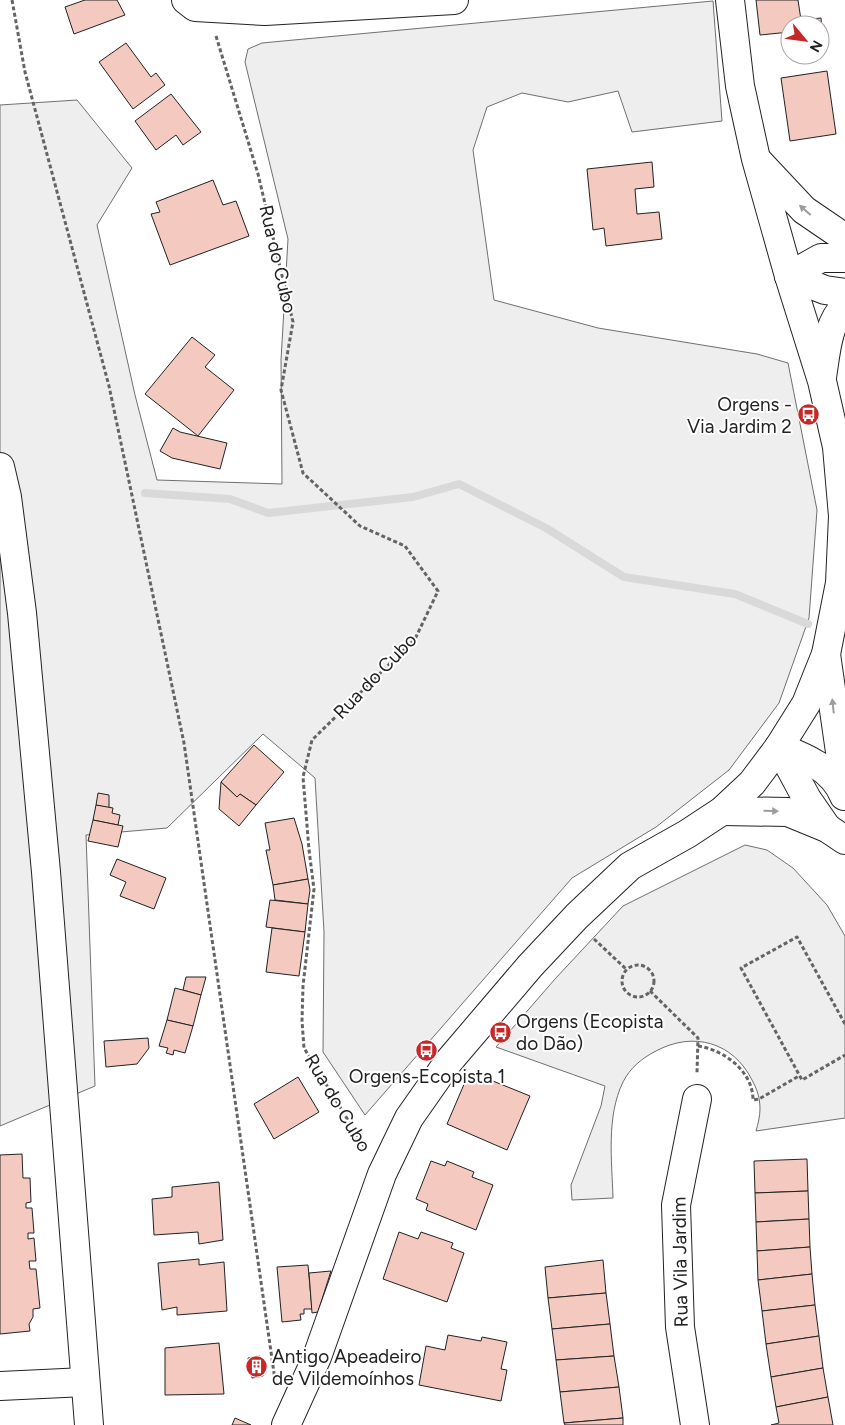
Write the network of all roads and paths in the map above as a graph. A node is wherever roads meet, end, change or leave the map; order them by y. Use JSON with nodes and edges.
{"nodes":[{"id":1,"x":12,"y":0,"type":"edge"},
{"id":2,"x":454,"y":0,"type":"edge"},
{"id":3,"x":730,"y":0,"type":"edge"},
{"id":4,"x":191,"y":3,"type":"edge"},
{"id":5,"x":756,"y":159,"type":"junction"},
{"id":6,"x":845,"y":238,"type":"edge"},
{"id":7,"x":845,"y":258,"type":"edge"},
{"id":8,"x":789,"y":276,"type":"junction"},
{"id":9,"x":845,"y":293,"type":"edge"},
{"id":10,"x":845,"y":306,"type":"edge"},
{"id":11,"x":822,"y":381,"type":"junction"},
{"id":12,"x":0,"y":467,"type":"edge"},
{"id":13,"x":826,"y":654,"type":"junction"},
{"id":14,"x":779,"y":747,"type":"junction"},
{"id":15,"x":843,"y":793,"type":"edge"},
{"id":16,"x":722,"y":811,"type":"junction"},
{"id":17,"x":836,"y":834,"type":"edge"},
{"id":18,"x":593,"y":938,"type":"dead end"},
{"id":19,"x":626,"y":969,"type":"junction"},
{"id":20,"x":650,"y":991,"type":"junction"},
{"id":21,"x":845,"y":1024,"type":"edge"},
{"id":22,"x":698,"y":1046,"type":"junction"},
{"id":23,"x":845,"y":1055,"type":"edge"},
{"id":24,"x":799,"y":1076,"type":"junction"},
{"id":25,"x":697,"y":1099,"type":"joint"},
{"id":26,"x":382,"y":1174,"type":"junction"},
{"id":27,"x":275,"y":1381,"type":"dead end"},
{"id":28,"x":85,"y":1382,"type":"junction"},
{"id":29,"x":0,"y":1386,"type":"edge"},
{"id":30,"x":89,"y":1425,"type":"edge"},
{"id":31,"x":286,"y":1425,"type":"edge"},
{"id":32,"x":695,"y":1425,"type":"edge"}],
"edges":[{"from":1,"to":27,"type":"path"},
{"from":2,"to":4,"type":"street"},
{"from":3,"to":5,"type":"street"},
{"from":4,"to":26,"type":"path","name":"Rua do Cubo"},
{"from":6,"to":5,"type":"street","one_way":true},
{"from":5,"to":8,"type":"street"},
{"from":7,"to":8,"type":"street"},
{"from":8,"to":9,"type":"street"},
{"from":8,"to":11,"type":"street"},
{"from":10,"to":11,"type":"street"},
{"from":11,"to":13,"type":"street"},
{"from":12,"to":28,"type":"street"},
{"from":13,"to":14,"type":"street"},
{"from":15,"to":13,"type":"street","one_way":true},
{"from":14,"to":15,"type":"street"},
{"from":14,"to":16,"type":"street"},
{"from":14,"to":17,"type":"street"},
{"from":16,"to":17,"type":"street","one_way":true},
{"from":16,"to":26,"type":"street"},
{"from":18,"to":19,"type":"path"},
{"from":19,"to":20,"type":"path"},
{"from":19,"to":20,"type":"path"},
{"from":20,"to":22,"type":"path"},
{"from":21,"to":24,"type":"path"},
{"from":22,"to":24,"type":"path"},
{"from":22,"to":25,"type":"path"},
{"from":23,"to":24,"type":"path"},
{"from":25,"to":32,"type":"street","name":"Rua Vila Jardim"},
{"from":26,"to":31,"type":"street"},
{"from":28,"to":29,"type":"street"},
{"from":28,"to":30,"type":"street"}]}
